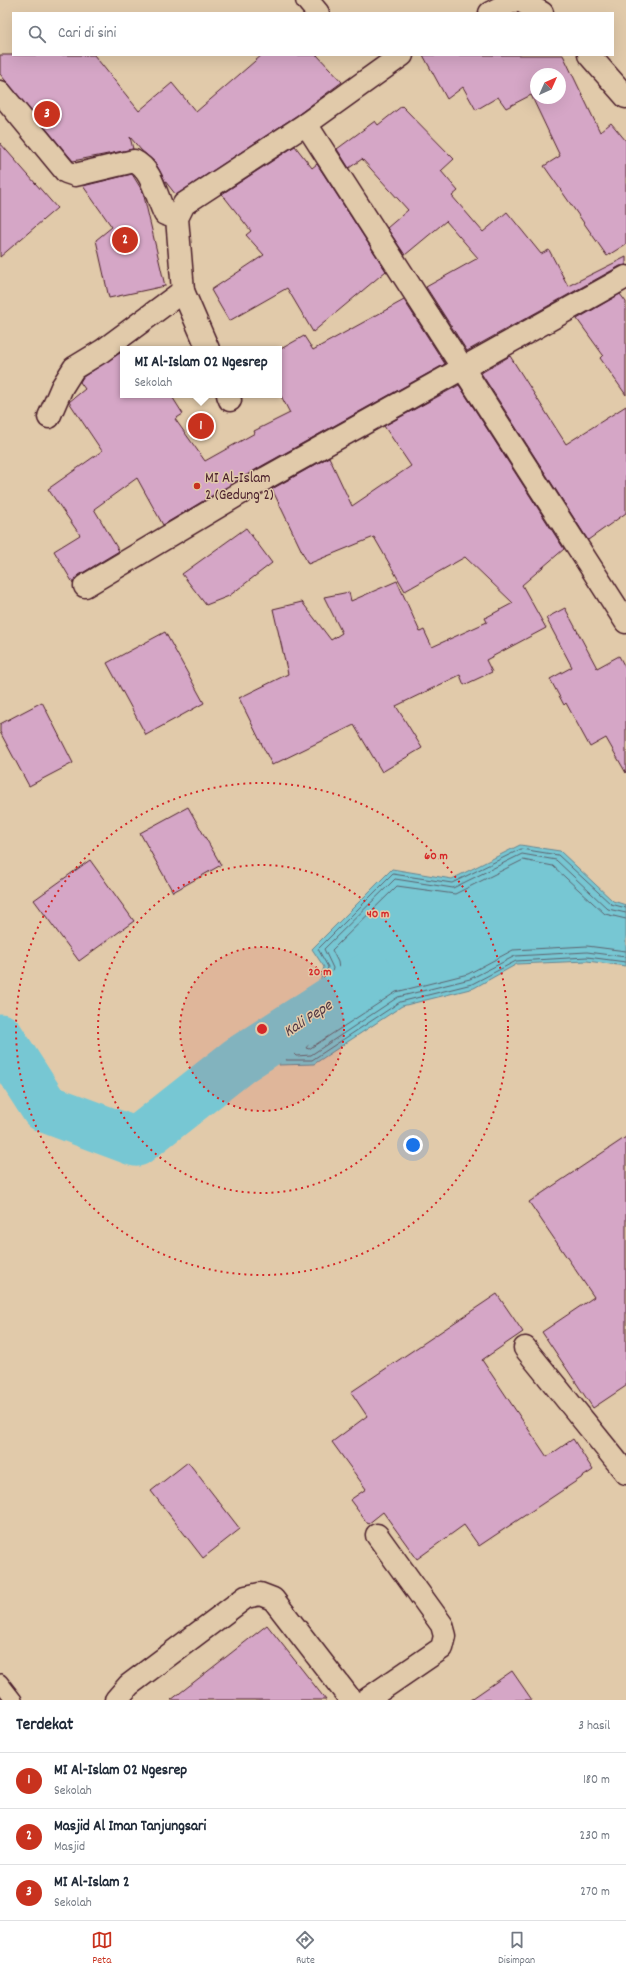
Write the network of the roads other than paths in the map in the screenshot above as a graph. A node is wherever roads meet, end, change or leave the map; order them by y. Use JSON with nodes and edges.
{"nodes":[{"id":1,"x":307,"y":0,"type":"edge"},
{"id":2,"x":515,"y":0,"type":"edge"},
{"id":3,"x":519,"y":0,"type":"edge"},
{"id":4,"x":317,"y":12,"type":"edge"},
{"id":5,"x":492,"y":12,"type":"edge"},
{"id":6,"x":540,"y":12,"type":"edge"},
{"id":7,"x":401,"y":56,"type":"edge"},
{"id":8,"x":590,"y":56,"type":"edge"},
{"id":9,"x":626,"y":90,"type":"edge"},
{"id":10,"x":0,"y":92,"type":"edge"},
{"id":11,"x":306,"y":124,"type":"junction"},
{"id":12,"x":178,"y":218,"type":"junction"},
{"id":13,"x":626,"y":278,"type":"edge"},
{"id":14,"x":183,"y":292,"type":"junction"},
{"id":15,"x":207,"y":346,"type":"edge"},
{"id":16,"x":463,"y":368,"type":"junction"},
{"id":17,"x":49,"y":417,"type":"dead end"},
{"id":18,"x":85,"y":586,"type":"dead end"},
{"id":19,"x":626,"y":622,"type":"edge"},
{"id":20,"x":525,"y":1348,"type":"dead end"},
{"id":21,"x":626,"y":1473,"type":"edge"},
{"id":22,"x":377,"y":1535,"type":"dead end"},
{"id":23,"x":0,"y":1682,"type":"edge"},
{"id":24,"x":14,"y":1700,"type":"edge"},
{"id":25,"x":116,"y":1700,"type":"edge"},
{"id":26,"x":351,"y":1700,"type":"edge"},
{"id":27,"x":366,"y":1700,"type":"edge"}],
"edges":[{"from":1,"to":4,"type":"street"},
{"from":2,"to":5,"type":"street"},
{"from":3,"to":6,"type":"street"},
{"from":7,"to":11,"type":"street"},
{"from":8,"to":9,"type":"street"},
{"from":10,"to":12,"type":"street"},
{"from":11,"to":12,"type":"street"},
{"from":11,"to":16,"type":"street"},
{"from":12,"to":14,"type":"street"},
{"from":13,"to":16,"type":"street"},
{"from":14,"to":15,"type":"street"},
{"from":14,"to":17,"type":"street"},
{"from":16,"to":18,"type":"street"},
{"from":16,"to":19,"type":"street"},
{"from":20,"to":21,"type":"street"},
{"from":22,"to":27,"type":"street"},
{"from":23,"to":24,"type":"lane"},
{"from":25,"to":26,"type":"street"}]}
